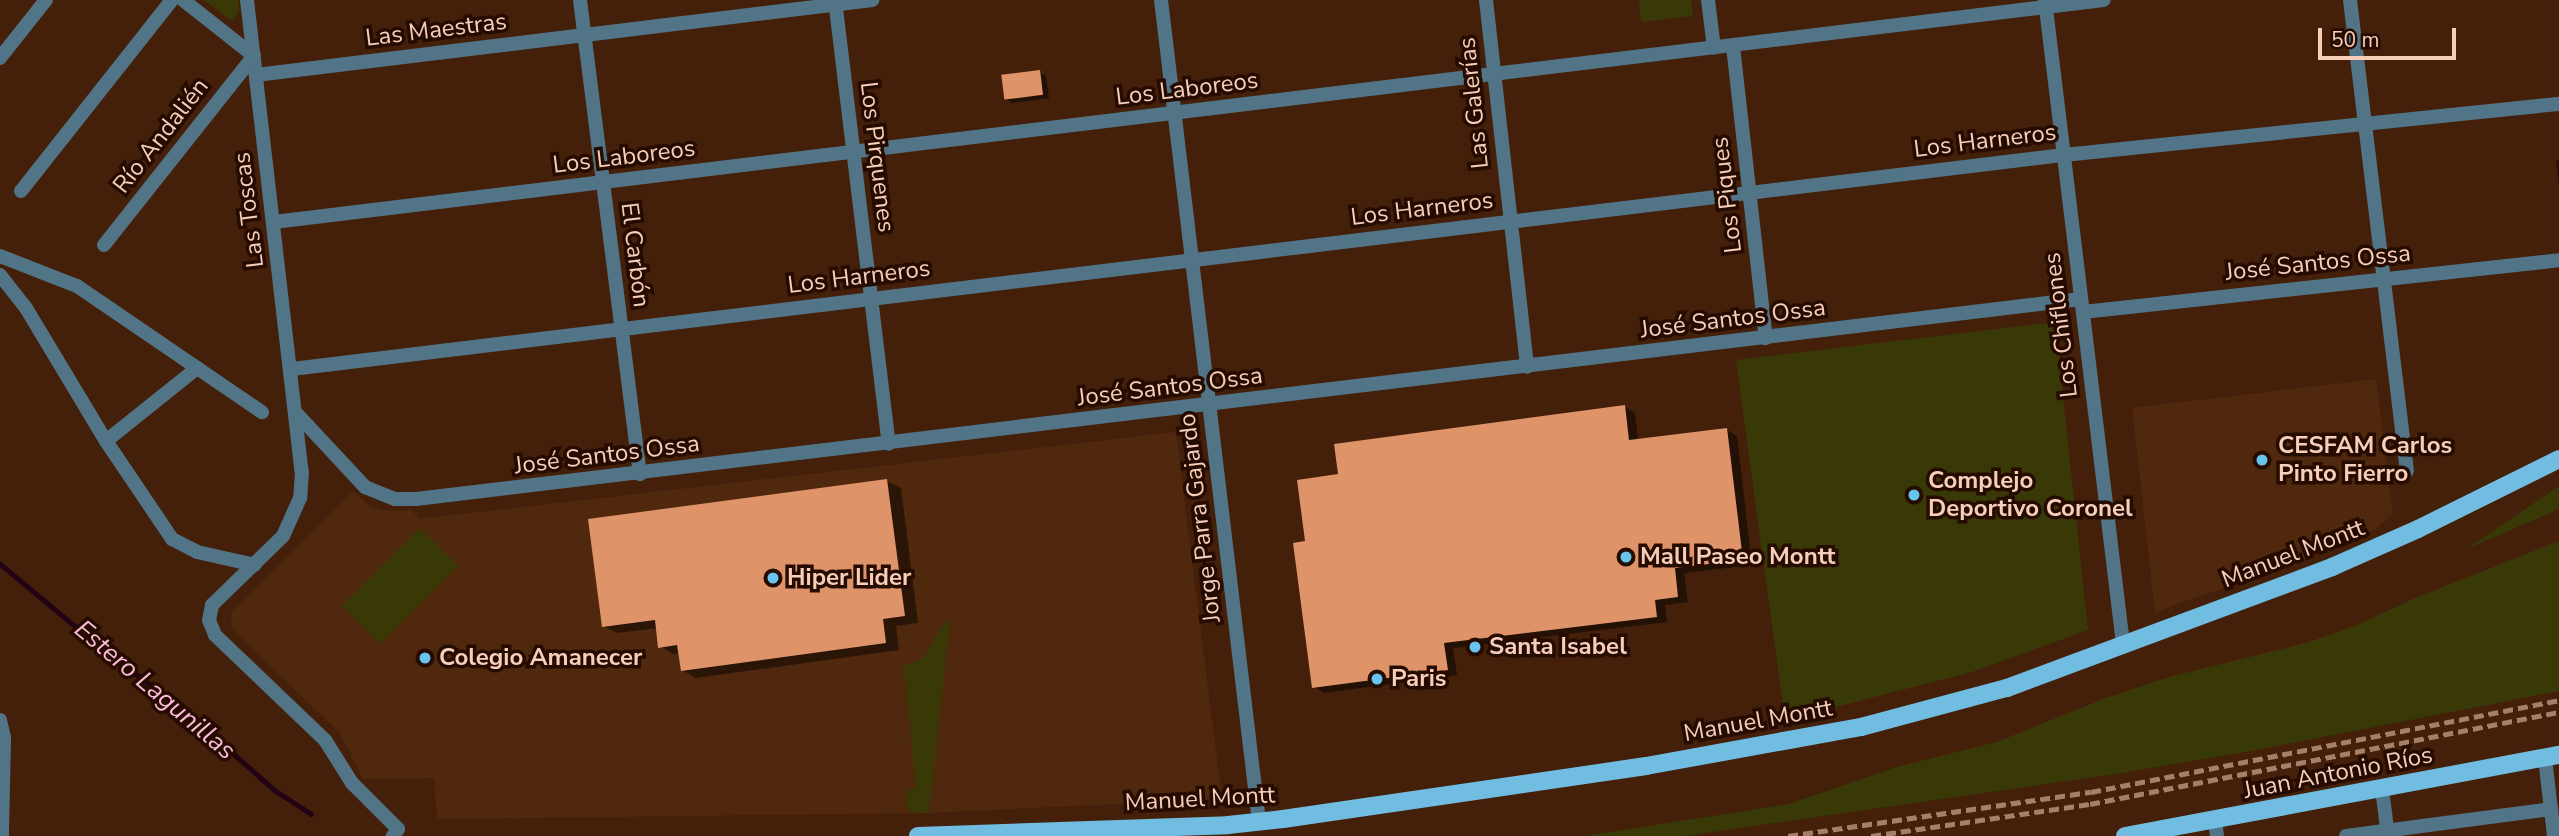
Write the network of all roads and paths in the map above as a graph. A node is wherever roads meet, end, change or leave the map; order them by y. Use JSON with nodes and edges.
{"nodes":[{"id":1,"x":46,"y":0,"type":"edge"},
{"id":2,"x":172,"y":0,"type":"edge"},
{"id":3,"x":183,"y":0,"type":"edge"},
{"id":4,"x":247,"y":0,"type":"edge"},
{"id":5,"x":580,"y":0,"type":"edge"},
{"id":6,"x":873,"y":0,"type":"edge"},
{"id":7,"x":1161,"y":0,"type":"edge"},
{"id":8,"x":1486,"y":0,"type":"edge"},
{"id":9,"x":1708,"y":0,"type":"edge"},
{"id":10,"x":2104,"y":0,"type":"edge"},
{"id":11,"x":2350,"y":0,"type":"edge"},
{"id":12,"x":835,"y":2,"type":"edge"},
{"id":13,"x":2045,"y":4,"type":"edge"},
{"id":14,"x":585,"y":35,"type":"junction"},
{"id":15,"x":1733,"y":46,"type":"junction"},
{"id":16,"x":1714,"y":48,"type":"junction"},
{"id":17,"x":254,"y":56,"type":"junction"},
{"id":18,"x":0,"y":58,"type":"edge"},
{"id":19,"x":256,"y":75,"type":"junction"},
{"id":20,"x":1494,"y":75,"type":"junction"},
{"id":21,"x":2559,"y":104,"type":"edge"},
{"id":22,"x":1174,"y":114,"type":"junction"},
{"id":23,"x":2364,"y":124,"type":"junction"},
{"id":24,"x":854,"y":152,"type":"junction"},
{"id":25,"x":2063,"y":155,"type":"junction"},
{"id":26,"x":603,"y":183,"type":"junction"},
{"id":27,"x":21,"y":191,"type":"dead end"},
{"id":28,"x":1750,"y":193,"type":"junction"},
{"id":29,"x":1511,"y":221,"type":"junction"},
{"id":30,"x":274,"y":222,"type":"junction"},
{"id":31,"x":104,"y":245,"type":"dead end"},
{"id":32,"x":0,"y":257,"type":"edge"},
{"id":33,"x":1192,"y":260,"type":"junction"},
{"id":34,"x":2559,"y":260,"type":"edge"},
{"id":35,"x":0,"y":275,"type":"edge"},
{"id":36,"x":2384,"y":279,"type":"junction"},
{"id":37,"x":872,"y":299,"type":"junction"},
{"id":38,"x":2082,"y":305,"type":"junction"},
{"id":39,"x":621,"y":329,"type":"junction"},
{"id":40,"x":1766,"y":338,"type":"junction"},
{"id":41,"x":1527,"y":367,"type":"junction"},
{"id":42,"x":197,"y":368,"type":"junction"},
{"id":43,"x":292,"y":369,"type":"junction"},
{"id":44,"x":1209,"y":405,"type":"junction"},
{"id":45,"x":262,"y":412,"type":"dead end"},
{"id":46,"x":297,"y":414,"type":"junction"},
{"id":47,"x":106,"y":441,"type":"junction"},
{"id":48,"x":889,"y":444,"type":"junction"},
{"id":49,"x":2559,"y":459,"type":"edge"},
{"id":50,"x":2407,"y":471,"type":"dead end"},
{"id":51,"x":640,"y":474,"type":"junction"},
{"id":52,"x":255,"y":565,"type":"junction"},
{"id":53,"x":2123,"y":644,"type":"junction"},
{"id":54,"x":0,"y":720,"type":"edge"},
{"id":55,"x":2552,"y":756,"type":"edge"},
{"id":56,"x":2382,"y":789,"type":"junction"},
{"id":57,"x":2551,"y":809,"type":"junction"},
{"id":58,"x":1259,"y":822,"type":"junction"},
{"id":59,"x":2216,"y":828,"type":"edge"},
{"id":60,"x":2388,"y":833,"type":"edge"},
{"id":61,"x":2,"y":836,"type":"edge"},
{"id":62,"x":393,"y":836,"type":"edge"},
{"id":63,"x":918,"y":836,"type":"edge"},
{"id":64,"x":2125,"y":836,"type":"edge"},
{"id":65,"x":2346,"y":836,"type":"edge"},
{"id":66,"x":2554,"y":836,"type":"edge"}],
"edges":[{"from":1,"to":18,"type":"street"},
{"from":2,"to":27,"type":"street"},
{"from":3,"to":17,"type":"street"},
{"from":4,"to":17,"type":"street","name":"Las Toscas"},
{"from":5,"to":14,"type":"street","name":"El Carbón"},
{"from":6,"to":12,"type":"street","name":"Las Maestras"},
{"from":7,"to":22,"type":"street","name":"Jorge Parra Gajardo"},
{"from":8,"to":20,"type":"street","name":"Las Galerías"},
{"from":9,"to":16,"type":"street"},
{"from":10,"to":13,"type":"street","name":"Los Laboreos"},
{"from":11,"to":23,"type":"street"},
{"from":12,"to":14,"type":"street","name":"Las Maestras"},
{"from":12,"to":24,"type":"street","name":"Los Pirquenes"},
{"from":13,"to":15,"type":"street","name":"Los Laboreos"},
{"from":13,"to":25,"type":"street","name":"Los Chiflones"},
{"from":14,"to":19,"type":"street","name":"Las Maestras"},
{"from":14,"to":26,"type":"street","name":"El Carbón"},
{"from":15,"to":16,"type":"street","name":"Los Laboreos"},
{"from":15,"to":28,"type":"street","name":"Los Piques"},
{"from":16,"to":20,"type":"street","name":"Los Laboreos"},
{"from":17,"to":19,"type":"street","name":"Las Toscas"},
{"from":17,"to":31,"type":"street","name":"Río Andalién"},
{"from":19,"to":30,"type":"street","name":"Las Toscas"},
{"from":20,"to":22,"type":"street","name":"Los Laboreos"},
{"from":20,"to":29,"type":"street","name":"Las Galerías"},
{"from":21,"to":23,"type":"street","name":"Los Harneros"},
{"from":22,"to":24,"type":"street","name":"Los Laboreos"},
{"from":22,"to":33,"type":"street","name":"Jorge Parra Gajardo"},
{"from":23,"to":25,"type":"street","name":"Los Harneros"},
{"from":23,"to":36,"type":"street"},
{"from":24,"to":26,"type":"street","name":"Los Laboreos"},
{"from":24,"to":37,"type":"street","name":"Los Pirquenes"},
{"from":25,"to":28,"type":"street","name":"Los Harneros"},
{"from":25,"to":38,"type":"street","name":"Los Chiflones"},
{"from":26,"to":30,"type":"street","name":"Los Laboreos"},
{"from":26,"to":39,"type":"street","name":"El Carbón"},
{"from":28,"to":29,"type":"street","name":"Los Harneros"},
{"from":28,"to":40,"type":"street","name":"Los Piques"},
{"from":29,"to":33,"type":"street","name":"Los Harneros"},
{"from":29,"to":41,"type":"street","name":"Las Galerías"},
{"from":30,"to":43,"type":"street","name":"Las Toscas"},
{"from":32,"to":42,"type":"street"},
{"from":33,"to":37,"type":"street","name":"Los Harneros"},
{"from":33,"to":44,"type":"street","name":"Jorge Parra Gajardo"},
{"from":34,"to":36,"type":"street","name":"José Santos Ossa"},
{"from":35,"to":47,"type":"street"},
{"from":36,"to":38,"type":"street","name":"José Santos Ossa"},
{"from":36,"to":50,"type":"street"},
{"from":37,"to":39,"type":"street","name":"Los Harneros"},
{"from":37,"to":48,"type":"street","name":"Los Pirquenes"},
{"from":38,"to":40,"type":"street","name":"José Santos Ossa"},
{"from":38,"to":53,"type":"street","name":"Los Chiflones"},
{"from":39,"to":43,"type":"street","name":"Los Harneros"},
{"from":39,"to":51,"type":"street","name":"El Carbón"},
{"from":40,"to":41,"type":"street","name":"José Santos Ossa"},
{"from":41,"to":44,"type":"street","name":"José Santos Ossa"},
{"from":42,"to":45,"type":"street"},
{"from":42,"to":47,"type":"street"},
{"from":43,"to":46,"type":"street","name":"Las Toscas"},
{"from":44,"to":48,"type":"street","name":"José Santos Ossa"},
{"from":44,"to":58,"type":"street","name":"Jorge Parra Gajardo"},
{"from":46,"to":51,"type":"street","name":"José Santos Ossa"},
{"from":46,"to":52,"type":"street","name":"Las Toscas"},
{"from":47,"to":52,"type":"street"},
{"from":48,"to":51,"type":"street","name":"José Santos Ossa"},
{"from":49,"to":53,"type":"main road","name":"Manuel Montt"},
{"from":52,"to":62,"type":"street","name":"Las Toscas"},
{"from":53,"to":58,"type":"main road","name":"Manuel Montt"},
{"from":54,"to":61,"type":"street"},
{"from":55,"to":56,"type":"main road","name":"Juan Antonio Ríos"},
{"from":55,"to":57,"type":"street"},
{"from":56,"to":59,"type":"main road","name":"Juan Antonio Ríos"},
{"from":56,"to":60,"type":"street"},
{"from":57,"to":60,"type":"street"},
{"from":57,"to":66,"type":"street"},
{"from":58,"to":63,"type":"main road","name":"Manuel Montt"},
{"from":59,"to":64,"type":"main road","name":"Juan Antonio Ríos"},
{"from":60,"to":65,"type":"street"}]}
